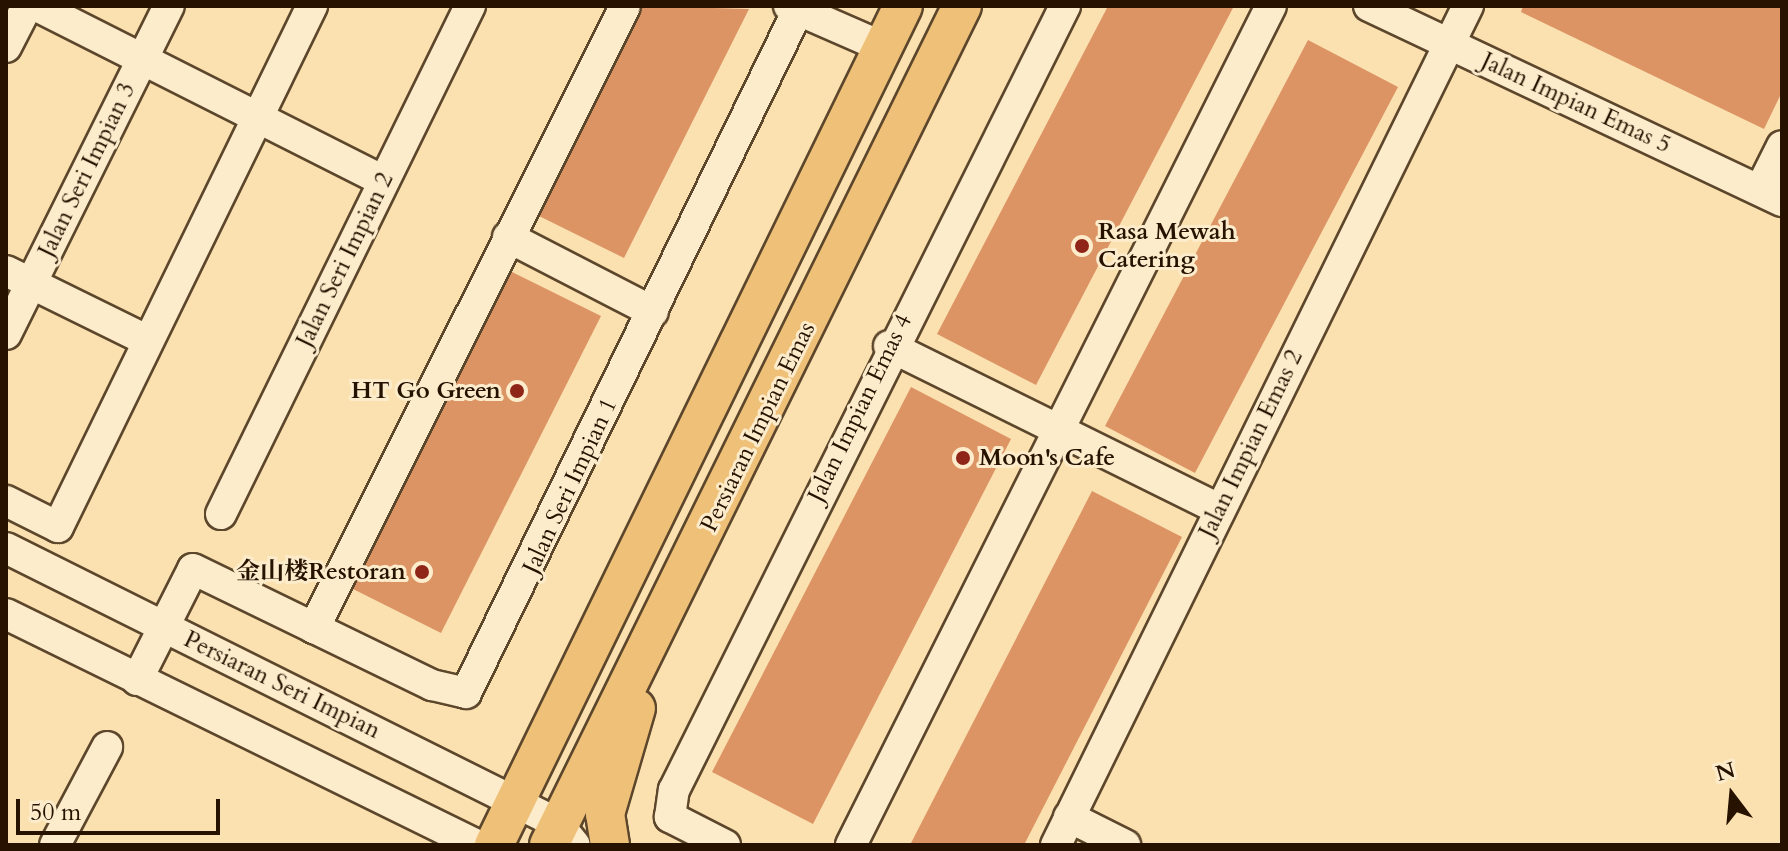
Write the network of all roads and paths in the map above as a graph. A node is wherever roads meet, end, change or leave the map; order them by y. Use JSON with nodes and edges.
{"nodes":[{"id":1,"x":27,"y":6,"type":"edge"},
{"id":2,"x":37,"y":6,"type":"edge"},
{"id":3,"x":169,"y":6,"type":"edge"},
{"id":4,"x":312,"y":6,"type":"edge"},
{"id":5,"x":470,"y":6,"type":"edge"},
{"id":6,"x":625,"y":6,"type":"edge"},
{"id":7,"x":903,"y":6,"type":"edge"},
{"id":8,"x":962,"y":6,"type":"edge"},
{"id":9,"x":1065,"y":6,"type":"edge"},
{"id":10,"x":1271,"y":6,"type":"edge"},
{"id":11,"x":1369,"y":6,"type":"edge"},
{"id":12,"x":1468,"y":6,"type":"edge"},
{"id":13,"x":796,"y":8,"type":"edge"},
{"id":14,"x":1450,"y":44,"type":"junction"},
{"id":15,"x":6,"y":47,"type":"edge"},
{"id":16,"x":883,"y":47,"type":"junction"},
{"id":17,"x":140,"y":64,"type":"junction"},
{"id":18,"x":256,"y":121,"type":"junction"},
{"id":19,"x":1782,"y":146,"type":"edge"},
{"id":20,"x":383,"y":181,"type":"junction"},
{"id":21,"x":1771,"y":196,"type":"edge"},
{"id":22,"x":508,"y":237,"type":"junction"},
{"id":23,"x":18,"y":278,"type":"edge"},
{"id":24,"x":653,"y":312,"type":"junction"},
{"id":25,"x":6,"y":334,"type":"edge"},
{"id":26,"x":148,"y":341,"type":"junction"},
{"id":27,"x":889,"y":346,"type":"junction"},
{"id":28,"x":1055,"y":430,"type":"junction"},
{"id":29,"x":6,"y":501,"type":"edge"},
{"id":30,"x":1219,"y":509,"type":"junction"},
{"id":31,"x":221,"y":514,"type":"dead end"},
{"id":32,"x":8,"y":554,"type":"edge"},
{"id":33,"x":6,"y":614,"type":"edge"},
{"id":34,"x":163,"y":627,"type":"junction"},
{"id":35,"x":314,"y":628,"type":"junction"},
{"id":36,"x":659,"y":629,"type":"junction"},
{"id":37,"x":137,"y":680,"type":"junction"},
{"id":38,"x":107,"y":747,"type":"dead end"},
{"id":39,"x":515,"y":802,"type":"junction"},
{"id":40,"x":1069,"y":817,"type":"junction"},
{"id":41,"x":560,"y":838,"type":"edge"},
{"id":42,"x":55,"y":845,"type":"edge"},
{"id":43,"x":477,"y":845,"type":"edge"},
{"id":44,"x":494,"y":845,"type":"edge"},
{"id":45,"x":610,"y":845,"type":"edge"},
{"id":46,"x":725,"y":845,"type":"edge"},
{"id":47,"x":851,"y":845,"type":"edge"},
{"id":48,"x":1056,"y":845,"type":"edge"},
{"id":49,"x":1125,"y":845,"type":"edge"}],
"edges":[{"from":1,"to":15,"type":"street"},
{"from":2,"to":17,"type":"street"},
{"from":3,"to":17,"type":"street","name":"Jalan Seri Impian 3"},
{"from":4,"to":18,"type":"street"},
{"from":5,"to":20,"type":"street","name":"Jalan Seri Impian 2"},
{"from":6,"to":22,"type":"street"},
{"from":7,"to":16,"type":"main road"},
{"from":8,"to":36,"type":"main road","name":"Persiaran Impian Emas"},
{"from":9,"to":27,"type":"street","name":"Jalan Impian Emas 4"},
{"from":10,"to":28,"type":"street"},
{"from":11,"to":14,"type":"street","name":"Jalan Impian Emas 5"},
{"from":12,"to":14,"type":"street","name":"Jalan Impian Emas 2"},
{"from":13,"to":16,"type":"street"},
{"from":13,"to":24,"type":"street","name":"Jalan Seri Impian 1"},
{"from":14,"to":21,"type":"street","name":"Jalan Impian Emas 5"},
{"from":14,"to":30,"type":"street","name":"Jalan Impian Emas 2"},
{"from":16,"to":39,"type":"main road"},
{"from":17,"to":18,"type":"street"},
{"from":17,"to":23,"type":"street","name":"Jalan Seri Impian 3"},
{"from":18,"to":20,"type":"street"},
{"from":18,"to":26,"type":"street"},
{"from":19,"to":21,"type":"street"},
{"from":20,"to":31,"type":"street","name":"Jalan Seri Impian 2"},
{"from":22,"to":24,"type":"street"},
{"from":22,"to":35,"type":"street"},
{"from":23,"to":25,"type":"street","name":"Jalan Seri Impian 3"},
{"from":23,"to":26,"type":"street"},
{"from":24,"to":35,"type":"street","name":"Jalan Seri Impian 1"},
{"from":26,"to":29,"type":"street"},
{"from":27,"to":28,"type":"street"},
{"from":27,"to":46,"type":"street","name":"Jalan Impian Emas 4"},
{"from":28,"to":30,"type":"street"},
{"from":28,"to":47,"type":"street"},
{"from":30,"to":40,"type":"street","name":"Jalan Impian Emas 2"},
{"from":32,"to":34,"type":"street","name":"Persiaran Seri Impian"},
{"from":33,"to":37,"type":"street"},
{"from":34,"to":35,"type":"street","name":"Jalan Seri Impian 1"},
{"from":34,"to":37,"type":"street"},
{"from":34,"to":39,"type":"street","name":"Persiaran Seri Impian"},
{"from":36,"to":41,"type":"main road","name":"Persiaran Impian Emas"},
{"from":36,"to":45,"type":"main road"},
{"from":37,"to":43,"type":"street"},
{"from":38,"to":42,"type":"street"},
{"from":39,"to":41,"type":"street","name":"Persiaran Seri Impian"},
{"from":39,"to":44,"type":"main road"},
{"from":40,"to":48,"type":"street","name":"Jalan Impian Emas 2"},
{"from":40,"to":49,"type":"street"}]}
